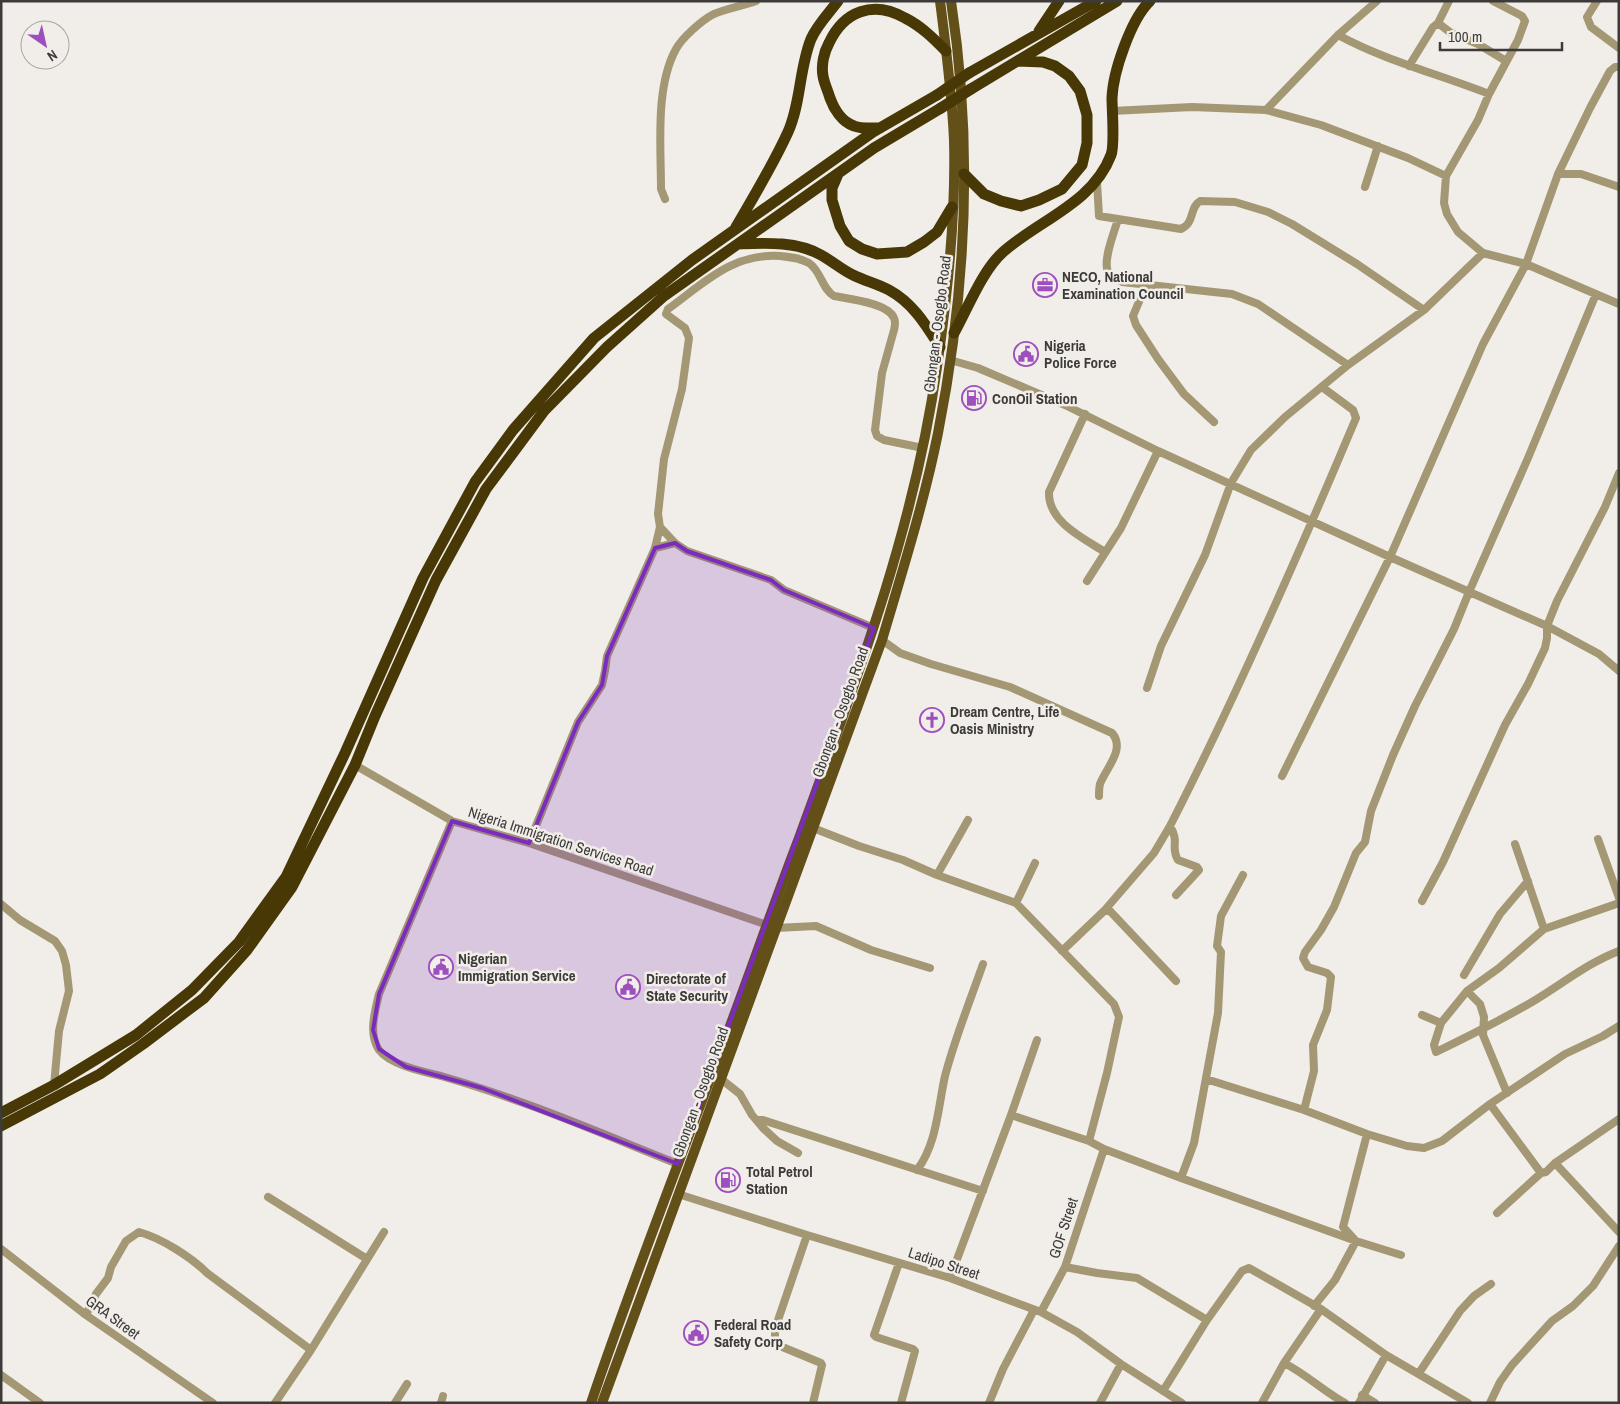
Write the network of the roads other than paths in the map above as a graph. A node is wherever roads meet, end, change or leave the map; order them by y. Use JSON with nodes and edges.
{"nodes":[{"id":1,"x":756,"y":1,"type":"edge"},
{"id":2,"x":838,"y":1,"type":"edge"},
{"id":3,"x":940,"y":1,"type":"edge"},
{"id":4,"x":951,"y":1,"type":"edge"},
{"id":5,"x":1059,"y":1,"type":"edge"},
{"id":6,"x":1096,"y":1,"type":"edge"},
{"id":7,"x":1117,"y":1,"type":"edge"},
{"id":8,"x":1150,"y":1,"type":"edge"},
{"id":9,"x":1376,"y":1,"type":"edge"},
{"id":10,"x":1450,"y":1,"type":"edge"},
{"id":11,"x":1493,"y":1,"type":"edge"},
{"id":12,"x":1597,"y":1,"type":"edge"},
{"id":13,"x":1438,"y":23,"type":"junction"},
{"id":14,"x":1036,"y":35,"type":"junction"},
{"id":15,"x":1338,"y":35,"type":"junction"},
{"id":16,"x":1619,"y":48,"type":"edge"},
{"id":17,"x":946,"y":51,"type":"junction"},
{"id":18,"x":1018,"y":61,"type":"junction"},
{"id":19,"x":1506,"y":61,"type":"junction"},
{"id":20,"x":1409,"y":66,"type":"junction"},
{"id":21,"x":1619,"y":67,"type":"edge"},
{"id":22,"x":1488,"y":94,"type":"junction"},
{"id":23,"x":1266,"y":110,"type":"junction"},
{"id":24,"x":1112,"y":111,"type":"junction"},
{"id":25,"x":880,"y":128,"type":"junction"},
{"id":26,"x":1378,"y":146,"type":"junction"},
{"id":27,"x":838,"y":173,"type":"junction"},
{"id":28,"x":964,"y":174,"type":"junction"},
{"id":29,"x":1558,"y":174,"type":"junction"},
{"id":30,"x":1446,"y":176,"type":"junction"},
{"id":31,"x":1097,"y":182,"type":"junction"},
{"id":32,"x":1365,"y":187,"type":"dead end"},
{"id":33,"x":1619,"y":187,"type":"edge"},
{"id":34,"x":665,"y":199,"type":"dead end"},
{"id":35,"x":952,"y":207,"type":"junction"},
{"id":36,"x":1118,"y":219,"type":"junction"},
{"id":37,"x":735,"y":230,"type":"junction"},
{"id":38,"x":738,"y":244,"type":"junction"},
{"id":39,"x":1483,"y":253,"type":"junction"},
{"id":40,"x":1526,"y":264,"type":"junction"},
{"id":41,"x":1146,"y":285,"type":"junction"},
{"id":42,"x":1596,"y":294,"type":"junction"},
{"id":43,"x":1619,"y":304,"type":"edge"},
{"id":44,"x":1424,"y":310,"type":"junction"},
{"id":45,"x":954,"y":333,"type":"junction"},
{"id":46,"x":940,"y":347,"type":"junction"},
{"id":47,"x":950,"y":360,"type":"junction"},
{"id":48,"x":1348,"y":365,"type":"junction"},
{"id":49,"x":1322,"y":387,"type":"junction"},
{"id":50,"x":1085,"y":414,"type":"junction"},
{"id":51,"x":1214,"y":422,"type":"dead end"},
{"id":52,"x":923,"y":448,"type":"junction"},
{"id":53,"x":1158,"y":451,"type":"junction"},
{"id":54,"x":1619,"y":473,"type":"edge"},
{"id":55,"x":1231,"y":483,"type":"junction"},
{"id":56,"x":1313,"y":521,"type":"junction"},
{"id":57,"x":660,"y":527,"type":"junction"},
{"id":58,"x":675,"y":543,"type":"junction"},
{"id":59,"x":655,"y":548,"type":"junction"},
{"id":60,"x":1106,"y":552,"type":"junction"},
{"id":61,"x":1390,"y":557,"type":"junction"},
{"id":62,"x":1087,"y":580,"type":"dead end"},
{"id":63,"x":1469,"y":592,"type":"junction"},
{"id":64,"x":1547,"y":626,"type":"junction"},
{"id":65,"x":874,"y":628,"type":"junction"},
{"id":66,"x":882,"y":640,"type":"junction"},
{"id":67,"x":1619,"y":671,"type":"edge"},
{"id":68,"x":1147,"y":688,"type":"dead end"},
{"id":69,"x":355,"y":765,"type":"junction"},
{"id":70,"x":1282,"y":776,"type":"dead end"},
{"id":71,"x":1099,"y":796,"type":"dead end"},
{"id":72,"x":968,"y":820,"type":"dead end"},
{"id":73,"x":452,"y":821,"type":"junction"},
{"id":74,"x":1170,"y":826,"type":"junction"},
{"id":75,"x":812,"y":828,"type":"junction"},
{"id":76,"x":1598,"y":839,"type":"dead end"},
{"id":77,"x":529,"y":843,"type":"junction"},
{"id":78,"x":1515,"y":844,"type":"dead end"},
{"id":79,"x":1035,"y":863,"type":"dead end"},
{"id":80,"x":1243,"y":874,"type":"dead end"},
{"id":81,"x":937,"y":875,"type":"junction"},
{"id":82,"x":1528,"y":881,"type":"junction"},
{"id":83,"x":1176,"y":896,"type":"dead end"},
{"id":84,"x":1619,"y":898,"type":"edge"},
{"id":85,"x":1422,"y":901,"type":"dead end"},
{"id":86,"x":1016,"y":902,"type":"junction"},
{"id":87,"x":1619,"y":903,"type":"edge"},
{"id":88,"x":1,"y":904,"type":"edge"},
{"id":89,"x":1104,"y":911,"type":"junction"},
{"id":90,"x":771,"y":926,"type":"junction"},
{"id":91,"x":1544,"y":929,"type":"junction"},
{"id":92,"x":1062,"y":950,"type":"junction"},
{"id":93,"x":1619,"y":951,"type":"edge"},
{"id":94,"x":983,"y":964,"type":"dead end"},
{"id":95,"x":930,"y":968,"type":"dead end"},
{"id":96,"x":1464,"y":975,"type":"dead end"},
{"id":97,"x":1176,"y":981,"type":"dead end"},
{"id":98,"x":1466,"y":992,"type":"junction"},
{"id":99,"x":1422,"y":1015,"type":"dead end"},
{"id":100,"x":1441,"y":1023,"type":"junction"},
{"id":101,"x":1619,"y":1026,"type":"edge"},
{"id":102,"x":1485,"y":1028,"type":"junction"},
{"id":103,"x":1037,"y":1040,"type":"dead end"},
{"id":104,"x":721,"y":1079,"type":"junction"},
{"id":105,"x":1206,"y":1080,"type":"junction"},
{"id":106,"x":54,"y":1085,"type":"junction"},
{"id":107,"x":1507,"y":1093,"type":"junction"},
{"id":108,"x":1490,"y":1104,"type":"junction"},
{"id":109,"x":1304,"y":1110,"type":"junction"},
{"id":110,"x":1,"y":1113,"type":"edge"},
{"id":111,"x":1011,"y":1115,"type":"junction"},
{"id":112,"x":756,"y":1120,"type":"junction"},
{"id":113,"x":1619,"y":1120,"type":"edge"},
{"id":114,"x":1,"y":1126,"type":"edge"},
{"id":115,"x":1367,"y":1134,"type":"junction"},
{"id":116,"x":1089,"y":1141,"type":"junction"},
{"id":117,"x":1104,"y":1149,"type":"junction"},
{"id":118,"x":798,"y":1153,"type":"dead end"},
{"id":119,"x":1556,"y":1163,"type":"junction"},
{"id":120,"x":678,"y":1164,"type":"junction"},
{"id":121,"x":917,"y":1170,"type":"junction"},
{"id":122,"x":1541,"y":1173,"type":"junction"},
{"id":123,"x":1181,"y":1178,"type":"junction"},
{"id":124,"x":983,"y":1191,"type":"junction"},
{"id":125,"x":678,"y":1194,"type":"junction"},
{"id":126,"x":268,"y":1198,"type":"dead end"},
{"id":127,"x":1497,"y":1213,"type":"dead end"},
{"id":128,"x":384,"y":1232,"type":"dead end"},
{"id":129,"x":1619,"y":1232,"type":"edge"},
{"id":130,"x":807,"y":1235,"type":"junction"},
{"id":131,"x":1356,"y":1241,"type":"junction"},
{"id":132,"x":1619,"y":1246,"type":"edge"},
{"id":133,"x":1,"y":1249,"type":"edge"},
{"id":134,"x":1402,"y":1256,"type":"dead end"},
{"id":135,"x":367,"y":1260,"type":"junction"},
{"id":136,"x":899,"y":1263,"type":"junction"},
{"id":137,"x":1065,"y":1267,"type":"junction"},
{"id":138,"x":950,"y":1278,"type":"junction"},
{"id":139,"x":1491,"y":1284,"type":"dead end"},
{"id":140,"x":1318,"y":1308,"type":"junction"},
{"id":141,"x":1038,"y":1311,"type":"junction"},
{"id":142,"x":86,"y":1315,"type":"junction"},
{"id":143,"x":1207,"y":1320,"type":"junction"},
{"id":144,"x":311,"y":1350,"type":"junction"},
{"id":145,"x":1386,"y":1355,"type":"junction"},
{"id":146,"x":1284,"y":1363,"type":"junction"},
{"id":147,"x":1121,"y":1364,"type":"junction"},
{"id":148,"x":1419,"y":1373,"type":"junction"},
{"id":149,"x":1,"y":1375,"type":"edge"},
{"id":150,"x":407,"y":1384,"type":"dead end"},
{"id":151,"x":1163,"y":1391,"type":"junction"},
{"id":152,"x":1360,"y":1399,"type":"edge"},
{"id":153,"x":40,"y":1403,"type":"edge"},
{"id":154,"x":213,"y":1403,"type":"edge"},
{"id":155,"x":275,"y":1403,"type":"edge"},
{"id":156,"x":395,"y":1403,"type":"edge"},
{"id":157,"x":591,"y":1403,"type":"edge"},
{"id":158,"x":602,"y":1403,"type":"edge"},
{"id":159,"x":813,"y":1403,"type":"edge"},
{"id":160,"x":901,"y":1403,"type":"edge"},
{"id":161,"x":989,"y":1403,"type":"edge"},
{"id":162,"x":1100,"y":1403,"type":"edge"},
{"id":163,"x":1182,"y":1403,"type":"edge"},
{"id":164,"x":1262,"y":1403,"type":"edge"},
{"id":165,"x":1345,"y":1403,"type":"edge"},
{"id":166,"x":1375,"y":1403,"type":"edge"},
{"id":167,"x":1468,"y":1403,"type":"edge"},
{"id":168,"x":1490,"y":1403,"type":"edge"}],
"edges":[{"from":1,"to":34,"type":"street"},
{"from":2,"to":37,"type":"highway"},
{"from":3,"to":17,"type":"main road","name":"Gbongan - Osogbo Road"},
{"from":4,"to":28,"type":"main road","name":"Gbongan - Osogbo Road"},
{"from":5,"to":14,"type":"highway"},
{"from":6,"to":14,"type":"highway"},
{"from":7,"to":18,"type":"highway"},
{"from":8,"to":24,"type":"highway"},
{"from":9,"to":15,"type":"street"},
{"from":10,"to":13,"type":"street"},
{"from":11,"to":19,"type":"street"},
{"from":12,"to":16,"type":"street"},
{"from":13,"to":19,"type":"street"},
{"from":13,"to":20,"type":"street"},
{"from":14,"to":25,"type":"highway","bridge":true},
{"from":15,"to":20,"type":"street"},
{"from":15,"to":23,"type":"street"},
{"from":17,"to":25,"type":"highway"},
{"from":17,"to":35,"type":"main road","name":"Gbongan - Osogbo Road"},
{"from":18,"to":27,"type":"highway","bridge":true},
{"from":18,"to":28,"type":"highway"},
{"from":19,"to":22,"type":"street"},
{"from":20,"to":22,"type":"street"},
{"from":21,"to":29,"type":"street"},
{"from":22,"to":30,"type":"street"},
{"from":23,"to":24,"type":"street"},
{"from":23,"to":26,"type":"street"},
{"from":24,"to":31,"type":"highway"},
{"from":25,"to":37,"type":"highway"},
{"from":26,"to":30,"type":"street"},
{"from":26,"to":32,"type":"street"},
{"from":27,"to":35,"type":"highway"},
{"from":27,"to":38,"type":"highway"},
{"from":28,"to":45,"type":"main road","name":"Gbongan - Osogbo Road"},
{"from":29,"to":33,"type":"street"},
{"from":29,"to":40,"type":"street"},
{"from":30,"to":39,"type":"street"},
{"from":31,"to":36,"type":"street"},
{"from":31,"to":45,"type":"highway"},
{"from":35,"to":46,"type":"main road","name":"Gbongan - Osogbo Road"},
{"from":36,"to":41,"type":"street"},
{"from":36,"to":44,"type":"street"},
{"from":37,"to":106,"type":"highway"},
{"from":38,"to":46,"type":"highway"},
{"from":38,"to":69,"type":"highway"},
{"from":39,"to":40,"type":"street"},
{"from":39,"to":44,"type":"street"},
{"from":40,"to":42,"type":"street"},
{"from":40,"to":61,"type":"street"},
{"from":41,"to":48,"type":"street"},
{"from":41,"to":51,"type":"street"},
{"from":42,"to":43,"type":"street"},
{"from":42,"to":63,"type":"street"},
{"from":44,"to":48,"type":"street"},
{"from":45,"to":47,"type":"main road","name":"Gbongan - Osogbo Road"},
{"from":46,"to":52,"type":"main road","name":"Gbongan - Osogbo Road"},
{"from":47,"to":50,"type":"street"},
{"from":47,"to":66,"type":"main road","name":"Gbongan - Osogbo Road"},
{"from":48,"to":49,"type":"street"},
{"from":49,"to":55,"type":"street"},
{"from":49,"to":56,"type":"street"},
{"from":50,"to":53,"type":"street"},
{"from":50,"to":60,"type":"street"},
{"from":52,"to":57,"type":"street"},
{"from":52,"to":65,"type":"main road","name":"Gbongan - Osogbo Road"},
{"from":53,"to":55,"type":"street"},
{"from":53,"to":60,"type":"street"},
{"from":54,"to":64,"type":"street"},
{"from":55,"to":56,"type":"street"},
{"from":55,"to":68,"type":"street"},
{"from":56,"to":61,"type":"street"},
{"from":56,"to":74,"type":"street"},
{"from":57,"to":58,"type":"street"},
{"from":57,"to":59,"type":"street"},
{"from":58,"to":59,"type":"street"},
{"from":58,"to":65,"type":"street"},
{"from":59,"to":77,"type":"street"},
{"from":60,"to":62,"type":"street"},
{"from":61,"to":63,"type":"street"},
{"from":61,"to":70,"type":"street"},
{"from":63,"to":64,"type":"street"},
{"from":63,"to":109,"type":"street"},
{"from":64,"to":67,"type":"street"},
{"from":64,"to":85,"type":"street"},
{"from":65,"to":90,"type":"main road","name":"Gbongan - Osogbo Road"},
{"from":66,"to":71,"type":"street"},
{"from":66,"to":75,"type":"main road","name":"Gbongan - Osogbo Road"},
{"from":69,"to":73,"type":"street","name":"Nigeria Immigration Services Road"},
{"from":69,"to":114,"type":"highway"},
{"from":72,"to":81,"type":"street"},
{"from":73,"to":77,"type":"street","name":"Nigeria Immigration Services Road"},
{"from":73,"to":120,"type":"street"},
{"from":74,"to":83,"type":"street"},
{"from":74,"to":89,"type":"street"},
{"from":75,"to":81,"type":"street"},
{"from":75,"to":90,"type":"main road","name":"Gbongan - Osogbo Road"},
{"from":76,"to":84,"type":"street"},
{"from":77,"to":90,"type":"street","name":"Nigeria Immigration Services Road"},
{"from":78,"to":82,"type":"street"},
{"from":79,"to":86,"type":"street"},
{"from":80,"to":105,"type":"street"},
{"from":81,"to":86,"type":"street"},
{"from":82,"to":91,"type":"street"},
{"from":82,"to":96,"type":"street"},
{"from":86,"to":92,"type":"street"},
{"from":87,"to":91,"type":"street"},
{"from":88,"to":106,"type":"street"},
{"from":89,"to":92,"type":"street"},
{"from":89,"to":97,"type":"street"},
{"from":90,"to":95,"type":"street"},
{"from":90,"to":104,"type":"main road","name":"Gbongan - Osogbo Road"},
{"from":90,"to":120,"type":"main road","name":"Gbongan - Osogbo Road"},
{"from":91,"to":98,"type":"street"},
{"from":92,"to":116,"type":"street"},
{"from":93,"to":102,"type":"street"},
{"from":94,"to":121,"type":"street"},
{"from":98,"to":100,"type":"street"},
{"from":98,"to":102,"type":"street"},
{"from":99,"to":100,"type":"street"},
{"from":100,"to":102,"type":"street"},
{"from":101,"to":107,"type":"street"},
{"from":102,"to":107,"type":"street"},
{"from":103,"to":111,"type":"street"},
{"from":104,"to":112,"type":"street"},
{"from":104,"to":125,"type":"main road","name":"Gbongan - Osogbo Road"},
{"from":105,"to":109,"type":"street"},
{"from":105,"to":123,"type":"street"},
{"from":106,"to":110,"type":"highway"},
{"from":107,"to":108,"type":"street"},
{"from":108,"to":115,"type":"street"},
{"from":108,"to":122,"type":"street"},
{"from":109,"to":115,"type":"street"},
{"from":111,"to":116,"type":"street"},
{"from":111,"to":124,"type":"street"},
{"from":112,"to":118,"type":"street"},
{"from":112,"to":121,"type":"street"},
{"from":113,"to":119,"type":"street"},
{"from":115,"to":131,"type":"street"},
{"from":116,"to":117,"type":"street"},
{"from":117,"to":123,"type":"street"},
{"from":117,"to":137,"type":"street","name":"GOF Street"},
{"from":119,"to":122,"type":"street"},
{"from":119,"to":129,"type":"street"},
{"from":120,"to":157,"type":"main road","name":"Gbongan - Osogbo Road"},
{"from":121,"to":124,"type":"street"},
{"from":122,"to":127,"type":"street"},
{"from":123,"to":131,"type":"street"},
{"from":124,"to":138,"type":"street"},
{"from":125,"to":130,"type":"street","name":"Ladipo Street"},
{"from":125,"to":158,"type":"main road","name":"Gbongan - Osogbo Road"},
{"from":126,"to":135,"type":"street"},
{"from":128,"to":135,"type":"street"},
{"from":130,"to":136,"type":"street","name":"Ladipo Street"},
{"from":130,"to":159,"type":"street"},
{"from":131,"to":134,"type":"street"},
{"from":131,"to":140,"type":"street"},
{"from":132,"to":168,"type":"street"},
{"from":133,"to":142,"type":"street","name":"GRA Street"},
{"from":135,"to":144,"type":"street"},
{"from":136,"to":138,"type":"street","name":"Ladipo Street"},
{"from":136,"to":160,"type":"street"},
{"from":137,"to":141,"type":"street","name":"GOF Street"},
{"from":137,"to":143,"type":"street"},
{"from":138,"to":141,"type":"street","name":"Ladipo Street"},
{"from":139,"to":148,"type":"street"},
{"from":140,"to":143,"type":"street"},
{"from":140,"to":145,"type":"street"},
{"from":140,"to":146,"type":"street"},
{"from":141,"to":147,"type":"street","name":"Ladipo Street"},
{"from":141,"to":161,"type":"street","name":"GOF Street"},
{"from":142,"to":144,"type":"street"},
{"from":142,"to":154,"type":"street","name":"GRA Street"},
{"from":143,"to":151,"type":"street"},
{"from":144,"to":155,"type":"street"},
{"from":145,"to":148,"type":"street"},
{"from":145,"to":152,"type":"street"},
{"from":146,"to":164,"type":"street"},
{"from":146,"to":165,"type":"street"},
{"from":147,"to":151,"type":"street","name":"Ladipo Street"},
{"from":147,"to":162,"type":"street"},
{"from":148,"to":167,"type":"street"},
{"from":149,"to":153,"type":"street"},
{"from":150,"to":156,"type":"street"},
{"from":151,"to":163,"type":"street","name":"Ladipo Street"},
{"from":152,"to":166,"type":"street"}]}
